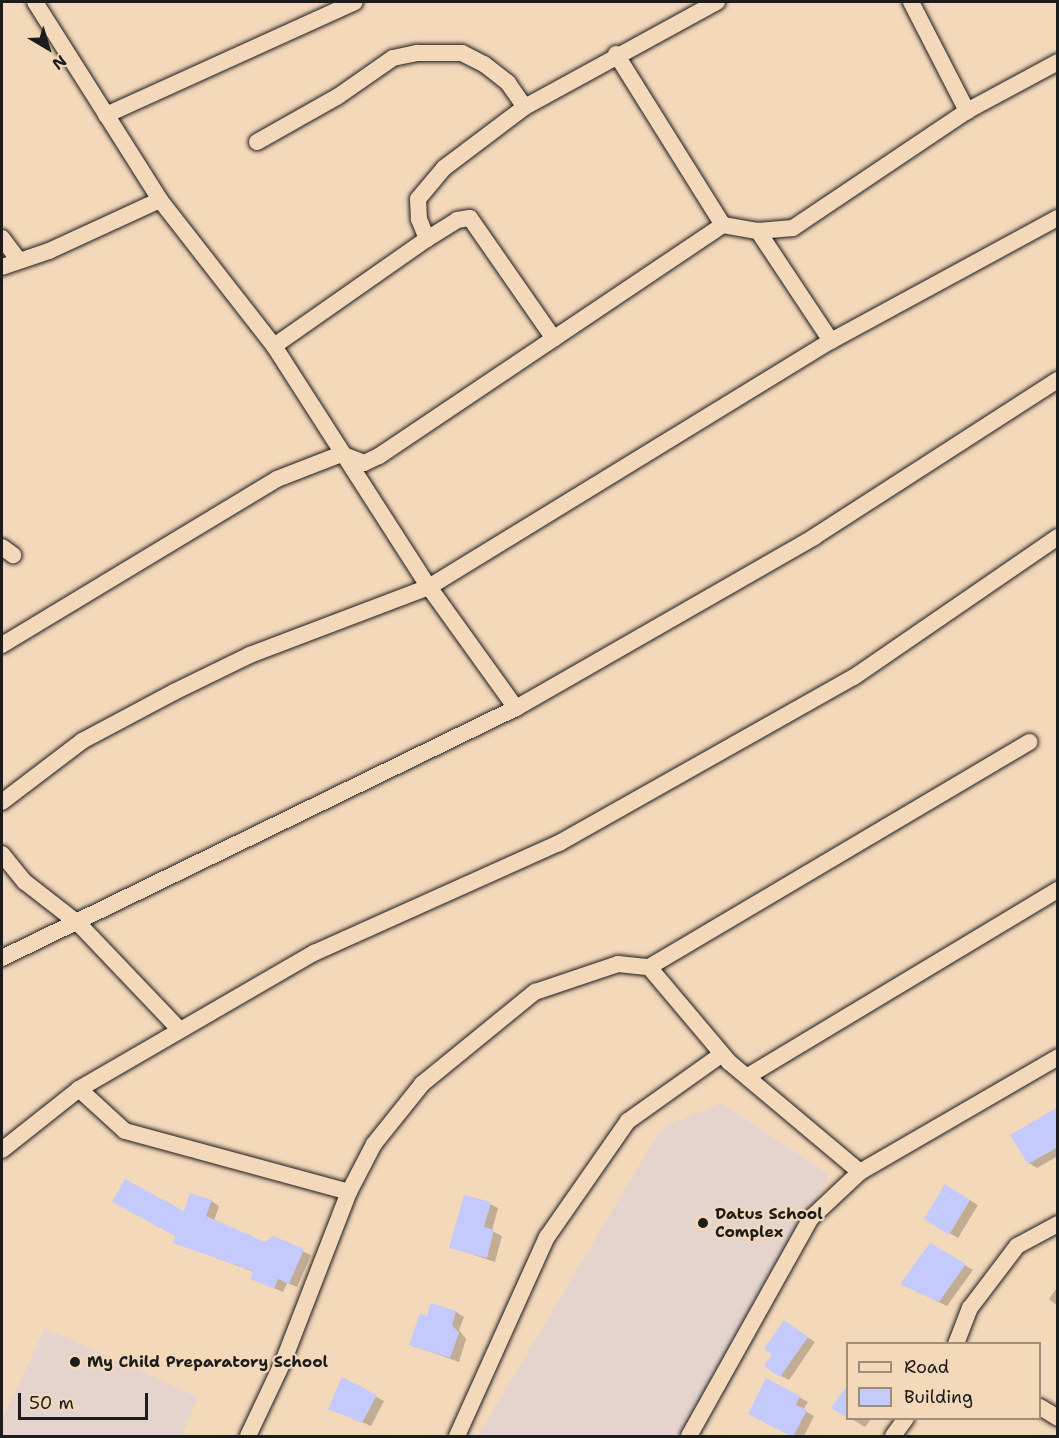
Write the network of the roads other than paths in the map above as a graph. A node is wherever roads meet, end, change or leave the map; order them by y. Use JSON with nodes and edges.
{"nodes":[{"id":1,"x":35,"y":2,"type":"edge"},
{"id":2,"x":355,"y":2,"type":"edge"},
{"id":3,"x":717,"y":2,"type":"edge"},
{"id":4,"x":911,"y":2,"type":"edge"},
{"id":5,"x":616,"y":54,"type":"junction"},
{"id":6,"x":1058,"y":62,"type":"edge"},
{"id":7,"x":525,"y":107,"type":"junction"},
{"id":8,"x":967,"y":111,"type":"junction"},
{"id":9,"x":106,"y":115,"type":"junction"},
{"id":10,"x":257,"y":142,"type":"dead end"},
{"id":11,"x":160,"y":200,"type":"junction"},
{"id":12,"x":1058,"y":218,"type":"edge"},
{"id":13,"x":723,"y":225,"type":"junction"},
{"id":14,"x":758,"y":231,"type":"junction"},
{"id":15,"x":2,"y":238,"type":"edge"},
{"id":16,"x":427,"y":239,"type":"junction"},
{"id":17,"x":18,"y":259,"type":"junction"},
{"id":18,"x":2,"y":267,"type":"edge"},
{"id":19,"x":554,"y":339,"type":"junction"},
{"id":20,"x":831,"y":341,"type":"junction"},
{"id":21,"x":274,"y":346,"type":"junction"},
{"id":22,"x":1058,"y":380,"type":"edge"},
{"id":23,"x":341,"y":454,"type":"junction"},
{"id":24,"x":1058,"y":537,"type":"edge"},
{"id":25,"x":429,"y":587,"type":"junction"},
{"id":26,"x":2,"y":645,"type":"edge"},
{"id":27,"x":516,"y":708,"type":"junction"},
{"id":28,"x":1030,"y":742,"type":"dead end"},
{"id":29,"x":2,"y":802,"type":"edge"},
{"id":30,"x":2,"y":854,"type":"edge"},
{"id":31,"x":1058,"y":890,"type":"edge"},
{"id":32,"x":79,"y":924,"type":"junction"},
{"id":33,"x":2,"y":958,"type":"edge"},
{"id":34,"x":649,"y":967,"type":"junction"},
{"id":35,"x":179,"y":1029,"type":"junction"},
{"id":36,"x":722,"y":1055,"type":"junction"},
{"id":37,"x":1058,"y":1057,"type":"edge"},
{"id":38,"x":748,"y":1076,"type":"junction"},
{"id":39,"x":79,"y":1089,"type":"junction"},
{"id":40,"x":2,"y":1150,"type":"edge"},
{"id":41,"x":860,"y":1172,"type":"junction"},
{"id":42,"x":349,"y":1192,"type":"junction"},
{"id":43,"x":1058,"y":1224,"type":"edge"},
{"id":44,"x":957,"y":1342,"type":"edge"},
{"id":45,"x":1041,"y":1408,"type":"edge"},
{"id":46,"x":1058,"y":1418,"type":"edge"},
{"id":47,"x":905,"y":1420,"type":"edge"},
{"id":48,"x":248,"y":1437,"type":"edge"},
{"id":49,"x":457,"y":1437,"type":"edge"},
{"id":50,"x":689,"y":1437,"type":"edge"},
{"id":51,"x":893,"y":1437,"type":"edge"}],
"edges":[{"from":1,"to":9,"type":"street"},
{"from":2,"to":9,"type":"street"},
{"from":3,"to":5,"type":"street"},
{"from":4,"to":8,"type":"street"},
{"from":5,"to":7,"type":"street"},
{"from":5,"to":13,"type":"street"},
{"from":6,"to":8,"type":"street"},
{"from":7,"to":10,"type":"street"},
{"from":7,"to":16,"type":"street"},
{"from":8,"to":14,"type":"street"},
{"from":9,"to":11,"type":"street"},
{"from":11,"to":17,"type":"street"},
{"from":11,"to":21,"type":"street"},
{"from":12,"to":20,"type":"street"},
{"from":13,"to":14,"type":"street"},
{"from":13,"to":19,"type":"street"},
{"from":14,"to":20,"type":"street"},
{"from":15,"to":17,"type":"street"},
{"from":16,"to":19,"type":"street"},
{"from":16,"to":21,"type":"street"},
{"from":17,"to":18,"type":"street"},
{"from":19,"to":23,"type":"street"},
{"from":20,"to":25,"type":"street"},
{"from":21,"to":23,"type":"street"},
{"from":22,"to":27,"type":"street"},
{"from":23,"to":25,"type":"street"},
{"from":23,"to":26,"type":"street"},
{"from":24,"to":35,"type":"street"},
{"from":25,"to":27,"type":"street"},
{"from":25,"to":29,"type":"street"},
{"from":27,"to":32,"type":"street"},
{"from":28,"to":34,"type":"street"},
{"from":30,"to":32,"type":"street"},
{"from":31,"to":38,"type":"street"},
{"from":32,"to":33,"type":"street"},
{"from":32,"to":35,"type":"street"},
{"from":34,"to":36,"type":"street"},
{"from":34,"to":42,"type":"street"},
{"from":35,"to":39,"type":"street"},
{"from":36,"to":38,"type":"street"},
{"from":36,"to":49,"type":"street"},
{"from":37,"to":41,"type":"street"},
{"from":38,"to":41,"type":"street"},
{"from":39,"to":40,"type":"street"},
{"from":39,"to":42,"type":"street"},
{"from":41,"to":50,"type":"street"},
{"from":42,"to":48,"type":"street"},
{"from":43,"to":44,"type":"street"},
{"from":45,"to":46,"type":"street"},
{"from":47,"to":51,"type":"street"}]}
